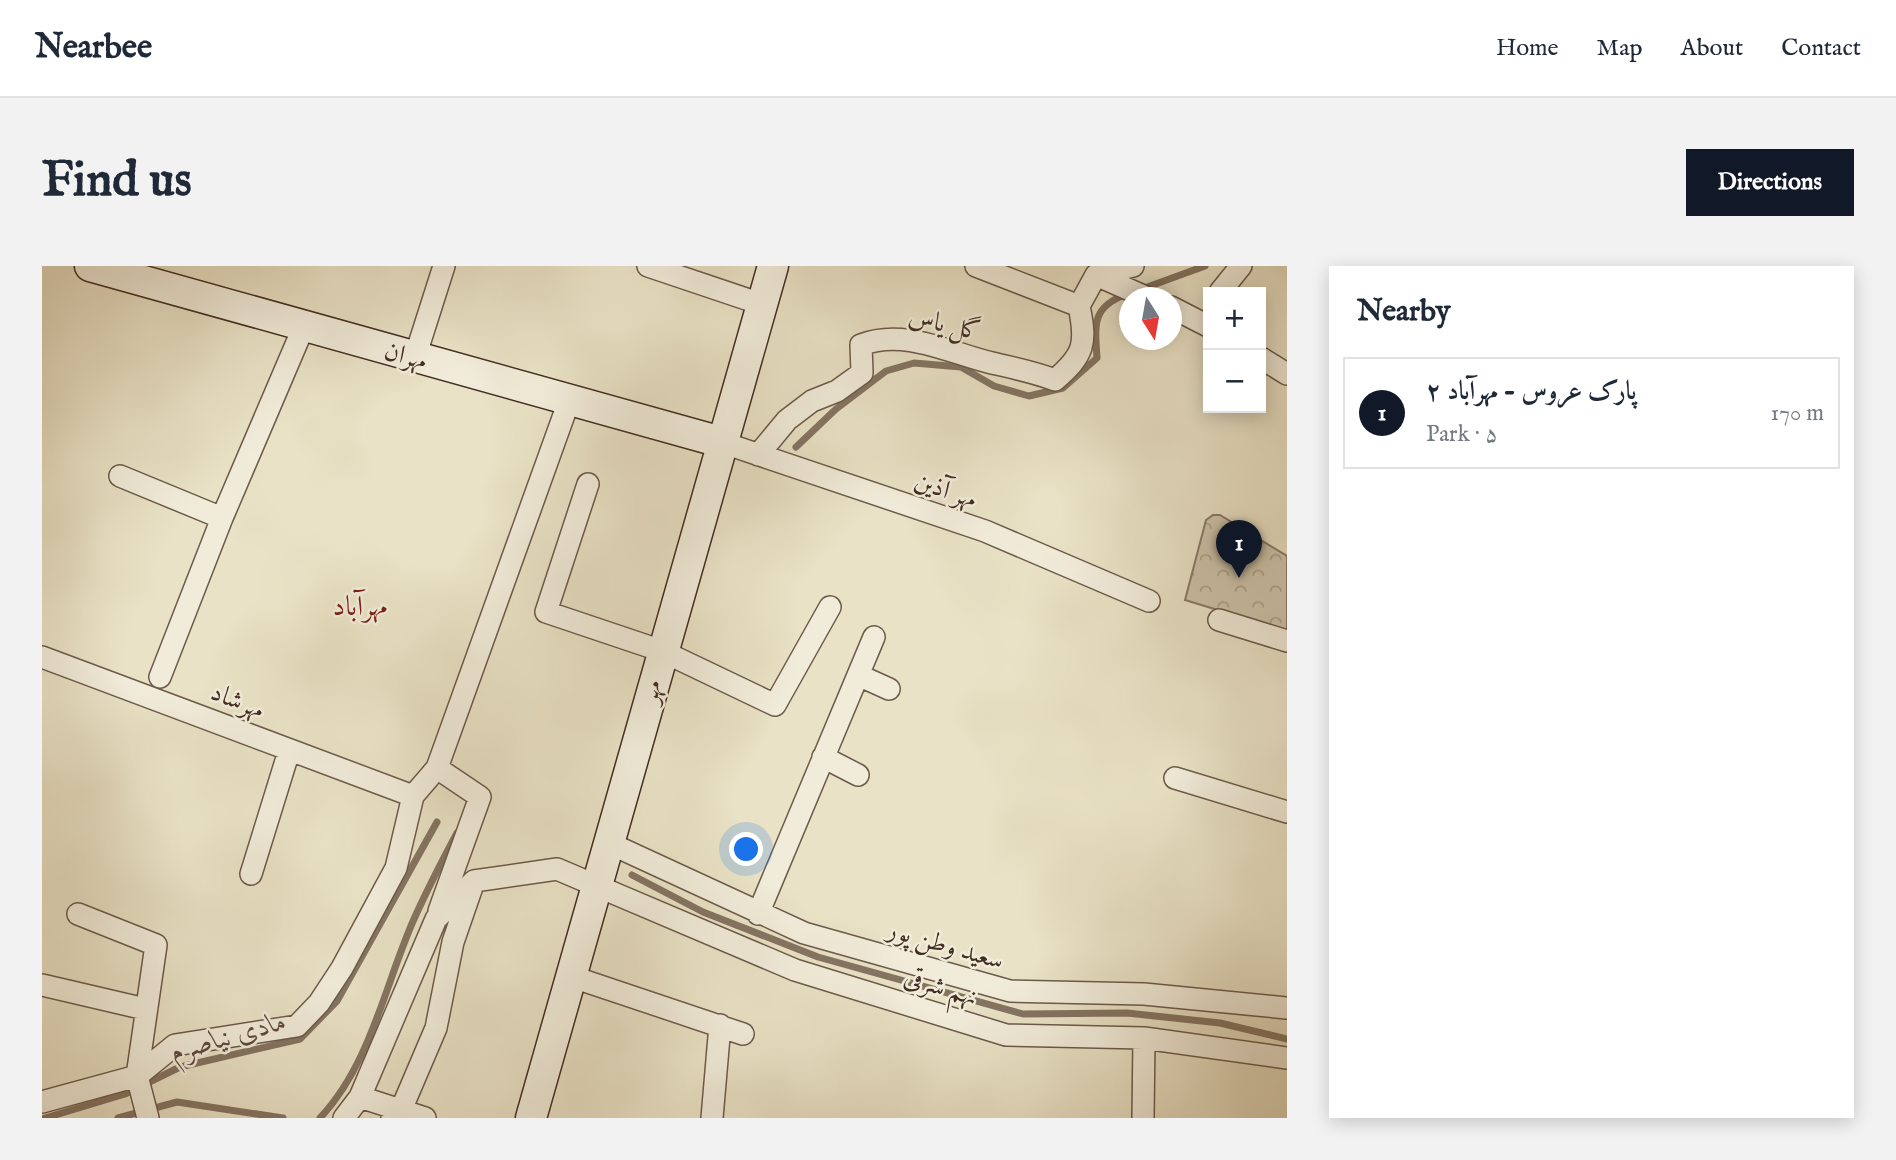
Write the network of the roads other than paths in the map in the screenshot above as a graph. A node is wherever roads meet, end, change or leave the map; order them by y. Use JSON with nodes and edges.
{"nodes":[{"id":1,"x":90,"y":266,"type":"edge"},
{"id":2,"x":444,"y":266,"type":"edge"},
{"id":3,"x":648,"y":266,"type":"edge"},
{"id":4,"x":774,"y":266,"type":"edge"},
{"id":5,"x":976,"y":266,"type":"edge"},
{"id":6,"x":1133,"y":266,"type":"edge"},
{"id":7,"x":1241,"y":266,"type":"edge"},
{"id":8,"x":1096,"y":275,"type":"junction"},
{"id":9,"x":1124,"y":287,"type":"edge"},
{"id":10,"x":1224,"y":287,"type":"edge"},
{"id":11,"x":761,"y":304,"type":"junction"},
{"id":12,"x":1079,"y":306,"type":"junction"},
{"id":13,"x":1182,"y":310,"type":"edge"},
{"id":14,"x":1203,"y":315,"type":"edge"},
{"id":15,"x":304,"y":326,"type":"junction"},
{"id":16,"x":415,"y":358,"type":"junction"},
{"id":17,"x":1266,"y":361,"type":"edge"},
{"id":18,"x":1287,"y":374,"type":"edge"},
{"id":19,"x":569,"y":401,"type":"junction"},
{"id":20,"x":721,"y":442,"type":"junction"},
{"id":21,"x":758,"y":455,"type":"junction"},
{"id":22,"x":120,"y":476,"type":"dead end"},
{"id":23,"x":588,"y":484,"type":"dead end"},
{"id":24,"x":222,"y":518,"type":"junction"},
{"id":25,"x":1149,"y":601,"type":"dead end"},
{"id":26,"x":830,"y":607,"type":"dead end"},
{"id":27,"x":1219,"y":620,"type":"dead end"},
{"id":28,"x":874,"y":637,"type":"dead end"},
{"id":29,"x":1287,"y":641,"type":"edge"},
{"id":30,"x":663,"y":650,"type":"junction"},
{"id":31,"x":42,"y":657,"type":"edge"},
{"id":32,"x":858,"y":675,"type":"junction"},
{"id":33,"x":160,"y":677,"type":"dead end"},
{"id":34,"x":889,"y":689,"type":"dead end"},
{"id":35,"x":289,"y":751,"type":"junction"},
{"id":36,"x":823,"y":757,"type":"junction"},
{"id":37,"x":437,"y":768,"type":"junction"},
{"id":38,"x":858,"y":775,"type":"dead end"},
{"id":39,"x":1175,"y":778,"type":"dead end"},
{"id":40,"x":413,"y":796,"type":"junction"},
{"id":41,"x":1287,"y":812,"type":"edge"},
{"id":42,"x":611,"y":844,"type":"junction"},
{"id":43,"x":251,"y":874,"type":"dead end"},
{"id":44,"x":474,"y":881,"type":"junction"},
{"id":45,"x":598,"y":884,"type":"junction"},
{"id":46,"x":78,"y":914,"type":"dead end"},
{"id":47,"x":758,"y":914,"type":"junction"},
{"id":48,"x":436,"y":919,"type":"junction"},
{"id":49,"x":573,"y":977,"type":"junction"},
{"id":50,"x":42,"y":985,"type":"edge"},
{"id":51,"x":145,"y":1009,"type":"junction"},
{"id":52,"x":1287,"y":1009,"type":"edge"},
{"id":53,"x":720,"y":1025,"type":"junction"},
{"id":54,"x":743,"y":1034,"type":"dead end"},
{"id":55,"x":1144,"y":1038,"type":"junction"},
{"id":56,"x":1287,"y":1058,"type":"edge"},
{"id":57,"x":137,"y":1076,"type":"junction"},
{"id":58,"x":360,"y":1097,"type":"junction"},
{"id":59,"x":42,"y":1102,"type":"edge"},
{"id":60,"x":396,"y":1114,"type":"edge"},
{"id":61,"x":148,"y":1118,"type":"edge"},
{"id":62,"x":344,"y":1118,"type":"edge"},
{"id":63,"x":425,"y":1118,"type":"edge"},
{"id":64,"x":531,"y":1118,"type":"edge"},
{"id":65,"x":712,"y":1118,"type":"edge"},
{"id":66,"x":1143,"y":1118,"type":"edge"}],
"edges":[{"from":1,"to":15,"type":"street","name":"مهران"},
{"from":2,"to":16,"type":"street"},
{"from":3,"to":11,"type":"street"},
{"from":4,"to":11,"type":"street","name":"مهر"},
{"from":5,"to":12,"type":"street"},
{"from":6,"to":8,"type":"street"},
{"from":7,"to":10,"type":"street"},
{"from":8,"to":9,"type":"street"},
{"from":8,"to":12,"type":"street"},
{"from":11,"to":20,"type":"street","name":"مهر"},
{"from":12,"to":21,"type":"street","name":"گل یاس"},
{"from":13,"to":14,"type":"street"},
{"from":15,"to":16,"type":"street","name":"مهران"},
{"from":15,"to":24,"type":"street"},
{"from":16,"to":19,"type":"street","name":"مهران"},
{"from":17,"to":18,"type":"street"},
{"from":19,"to":20,"type":"street","name":"مهران"},
{"from":19,"to":37,"type":"street"},
{"from":20,"to":21,"type":"street","name":"مهر آذین"},
{"from":20,"to":30,"type":"street","name":"مهر"},
{"from":21,"to":25,"type":"street","name":"مهر آذین"},
{"from":22,"to":24,"type":"street"},
{"from":23,"to":30,"type":"street"},
{"from":24,"to":33,"type":"street"},
{"from":26,"to":30,"type":"street"},
{"from":27,"to":29,"type":"street"},
{"from":28,"to":32,"type":"street"},
{"from":30,"to":42,"type":"street","name":"مهر"},
{"from":31,"to":35,"type":"street","name":"مهرشاد"},
{"from":32,"to":34,"type":"street"},
{"from":32,"to":36,"type":"street"},
{"from":35,"to":40,"type":"street","name":"مهرشاد"},
{"from":35,"to":43,"type":"street"},
{"from":36,"to":38,"type":"street"},
{"from":36,"to":47,"type":"street"},
{"from":37,"to":40,"type":"street"},
{"from":37,"to":48,"type":"street"},
{"from":39,"to":41,"type":"street"},
{"from":40,"to":57,"type":"street"},
{"from":42,"to":45,"type":"street","name":"مهر"},
{"from":42,"to":47,"type":"street","name":"سعید وطن پور"},
{"from":44,"to":45,"type":"street","name":"نهم شرقی"},
{"from":44,"to":48,"type":"street"},
{"from":44,"to":60,"type":"street"},
{"from":45,"to":49,"type":"street","name":"مهر"},
{"from":45,"to":55,"type":"street","name":"نهم شرقی"},
{"from":46,"to":51,"type":"street"},
{"from":47,"to":52,"type":"street","name":"سعید وطن پور"},
{"from":48,"to":58,"type":"street"},
{"from":49,"to":53,"type":"street"},
{"from":49,"to":64,"type":"street","name":"مهر"},
{"from":50,"to":51,"type":"street"},
{"from":51,"to":57,"type":"street"},
{"from":53,"to":54,"type":"street"},
{"from":53,"to":65,"type":"street"},
{"from":55,"to":56,"type":"street","name":"نهم شرقی"},
{"from":55,"to":66,"type":"street"},
{"from":57,"to":59,"type":"street"},
{"from":57,"to":61,"type":"street"},
{"from":58,"to":60,"type":"street"},
{"from":58,"to":62,"type":"street"},
{"from":60,"to":63,"type":"street"}]}
